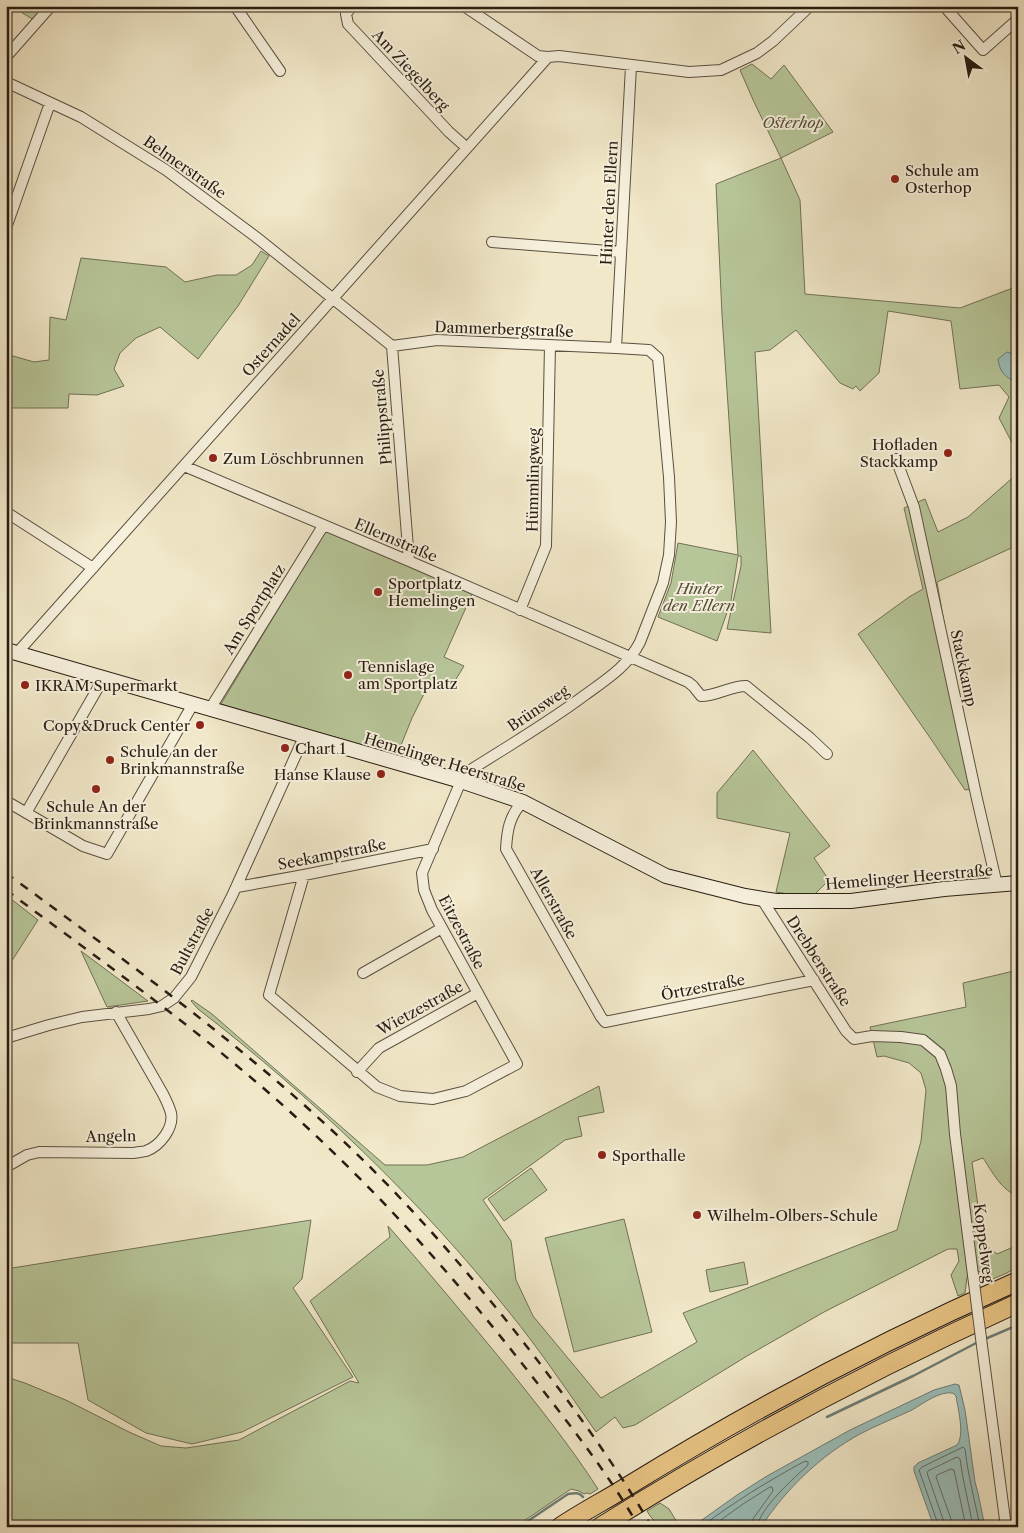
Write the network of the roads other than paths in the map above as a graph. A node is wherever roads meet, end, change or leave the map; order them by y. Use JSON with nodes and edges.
{"nodes":[{"id":1,"x":51,"y":6,"type":"edge"},
{"id":2,"x":235,"y":6,"type":"edge"},
{"id":3,"x":352,"y":6,"type":"edge"},
{"id":4,"x":464,"y":6,"type":"edge"},
{"id":5,"x":810,"y":6,"type":"edge"},
{"id":6,"x":944,"y":6,"type":"edge"},
{"id":7,"x":1018,"y":19,"type":"edge"},
{"id":8,"x":6,"y":57,"type":"edge"},
{"id":9,"x":548,"y":58,"type":"junction"},
{"id":10,"x":632,"y":66,"type":"junction"},
{"id":11,"x":280,"y":71,"type":"dead end"},
{"id":12,"x":6,"y":82,"type":"edge"},
{"id":13,"x":50,"y":103,"type":"junction"},
{"id":14,"x":467,"y":148,"type":"junction"},
{"id":15,"x":6,"y":228,"type":"edge"},
{"id":16,"x":492,"y":242,"type":"dead end"},
{"id":17,"x":621,"y":252,"type":"junction"},
{"id":18,"x":333,"y":298,"type":"junction"},
{"id":19,"x":550,"y":345,"type":"junction"},
{"id":20,"x":392,"y":346,"type":"junction"},
{"id":21,"x":616,"y":348,"type":"junction"},
{"id":22,"x":896,"y":459,"type":"dead end"},
{"id":23,"x":184,"y":466,"type":"junction"},
{"id":24,"x":6,"y":512,"type":"edge"},
{"id":25,"x":323,"y":526,"type":"junction"},
{"id":26,"x":409,"y":561,"type":"junction"},
{"id":27,"x":93,"y":568,"type":"junction"},
{"id":28,"x":520,"y":610,"type":"junction"},
{"id":29,"x":12,"y":652,"type":"edge"},
{"id":30,"x":630,"y":658,"type":"junction"},
{"id":31,"x":103,"y":679,"type":"junction"},
{"id":32,"x":194,"y":704,"type":"junction"},
{"id":33,"x":210,"y":708,"type":"junction"},
{"id":34,"x":304,"y":737,"type":"junction"},
{"id":35,"x":827,"y":754,"type":"dead end"},
{"id":36,"x":461,"y":781,"type":"junction"},
{"id":37,"x":6,"y":801,"type":"edge"},
{"id":38,"x":523,"y":802,"type":"junction"},
{"id":39,"x":26,"y":813,"type":"junction"},
{"id":40,"x":433,"y":849,"type":"junction"},
{"id":41,"x":304,"y":875,"type":"junction"},
{"id":42,"x":1018,"y":883,"type":"edge"},
{"id":43,"x":997,"y":885,"type":"junction"},
{"id":44,"x":237,"y":887,"type":"junction"},
{"id":45,"x":760,"y":898,"type":"junction"},
{"id":46,"x":442,"y":928,"type":"junction"},
{"id":47,"x":363,"y":973,"type":"dead end"},
{"id":48,"x":814,"y":980,"type":"junction"},
{"id":49,"x":478,"y":993,"type":"junction"},
{"id":50,"x":116,"y":1012,"type":"junction"},
{"id":51,"x":600,"y":1017,"type":"joint"},
{"id":52,"x":6,"y":1038,"type":"edge"},
{"id":53,"x":854,"y":1039,"type":"joint"},
{"id":54,"x":358,"y":1072,"type":"junction"},
{"id":55,"x":6,"y":1167,"type":"edge"},
{"id":56,"x":1018,"y":1281,"type":"edge"},
{"id":57,"x":1018,"y":1303,"type":"edge"},
{"id":58,"x":560,"y":1527,"type":"edge"},
{"id":59,"x":600,"y":1527,"type":"edge"},
{"id":60,"x":1006,"y":1527,"type":"edge"}],
"edges":[{"from":1,"to":8,"type":"street"},
{"from":2,"to":11,"type":"street"},
{"from":3,"to":14,"type":"street","name":"Am Ziegelberg"},
{"from":4,"to":9,"type":"street"},
{"from":5,"to":10,"type":"street"},
{"from":6,"to":7,"type":"street"},
{"from":9,"to":10,"type":"street"},
{"from":9,"to":14,"type":"street","name":"Osternadel"},
{"from":10,"to":17,"type":"street","name":"Hinter den Ellern"},
{"from":12,"to":13,"type":"street","name":"Belmerstraße"},
{"from":13,"to":15,"type":"street"},
{"from":13,"to":18,"type":"street","name":"Belmerstraße"},
{"from":14,"to":18,"type":"street","name":"Osternadel"},
{"from":16,"to":17,"type":"street"},
{"from":17,"to":21,"type":"street","name":"Hinter den Ellern"},
{"from":18,"to":20,"type":"street"},
{"from":18,"to":23,"type":"street","name":"Osternadel"},
{"from":19,"to":20,"type":"street","name":"Dammerbergstraße"},
{"from":19,"to":21,"type":"street","name":"Dammerbergstraße"},
{"from":19,"to":28,"type":"street","name":"Hümmlingweg"},
{"from":20,"to":26,"type":"street","name":"Philippstraße"},
{"from":21,"to":30,"type":"street"},
{"from":22,"to":43,"type":"street","name":"Stackkamp"},
{"from":23,"to":25,"type":"street","name":"Ellernstraße"},
{"from":23,"to":27,"type":"street","name":"Osternadel"},
{"from":24,"to":27,"type":"street"},
{"from":25,"to":26,"type":"street","name":"Ellernstraße"},
{"from":25,"to":33,"type":"street","name":"Am Sportplatz"},
{"from":26,"to":28,"type":"street","name":"Ellernstraße"},
{"from":27,"to":29,"type":"street","name":"Osternadel"},
{"from":28,"to":30,"type":"street","name":"Ellernstraße"},
{"from":29,"to":31,"type":"main road","name":"Hemelinger Heerstraße"},
{"from":30,"to":35,"type":"street","name":"Ellernstraße"},
{"from":30,"to":36,"type":"street","name":"Brünsweg"},
{"from":31,"to":32,"type":"main road","name":"Hemelinger Heerstraße"},
{"from":31,"to":39,"type":"street"},
{"from":32,"to":33,"type":"main road","name":"Hemelinger Heerstraße"},
{"from":32,"to":39,"type":"street"},
{"from":33,"to":34,"type":"main road","name":"Hemelinger Heerstraße"},
{"from":34,"to":36,"type":"main road","name":"Hemelinger Heerstraße"},
{"from":34,"to":44,"type":"street","name":"Bultstraße"},
{"from":36,"to":38,"type":"main road","name":"Hemelinger Heerstraße"},
{"from":36,"to":40,"type":"street","name":"Eitzestraße"},
{"from":37,"to":39,"type":"street"},
{"from":38,"to":45,"type":"main road","name":"Hemelinger Heerstraße"},
{"from":38,"to":51,"type":"street","name":"Allerstraße"},
{"from":40,"to":41,"type":"street","name":"Seekampstraße"},
{"from":40,"to":46,"type":"street","name":"Eitzestraße"},
{"from":41,"to":44,"type":"street","name":"Seekampstraße"},
{"from":41,"to":54,"type":"street"},
{"from":42,"to":43,"type":"main road","name":"Hemelinger Heerstraße"},
{"from":43,"to":45,"type":"main road","name":"Hemelinger Heerstraße"},
{"from":44,"to":50,"type":"street","name":"Bultstraße"},
{"from":45,"to":48,"type":"street","name":"Drebberstraße"},
{"from":46,"to":47,"type":"street"},
{"from":46,"to":49,"type":"street","name":"Eitzestraße"},
{"from":48,"to":51,"type":"street","name":"Örtzestraße"},
{"from":48,"to":53,"type":"street","name":"Drebberstraße"},
{"from":49,"to":54,"type":"street","name":"Wietzestraße"},
{"from":49,"to":54,"type":"street","name":"Eitzestraße"},
{"from":50,"to":52,"type":"street","name":"Bultstraße"},
{"from":50,"to":55,"type":"street","name":"Angeln"},
{"from":53,"to":60,"type":"street","name":"Koppelweg","bridge":true},
{"from":56,"to":58,"type":"highway"},
{"from":57,"to":59,"type":"highway"}]}
